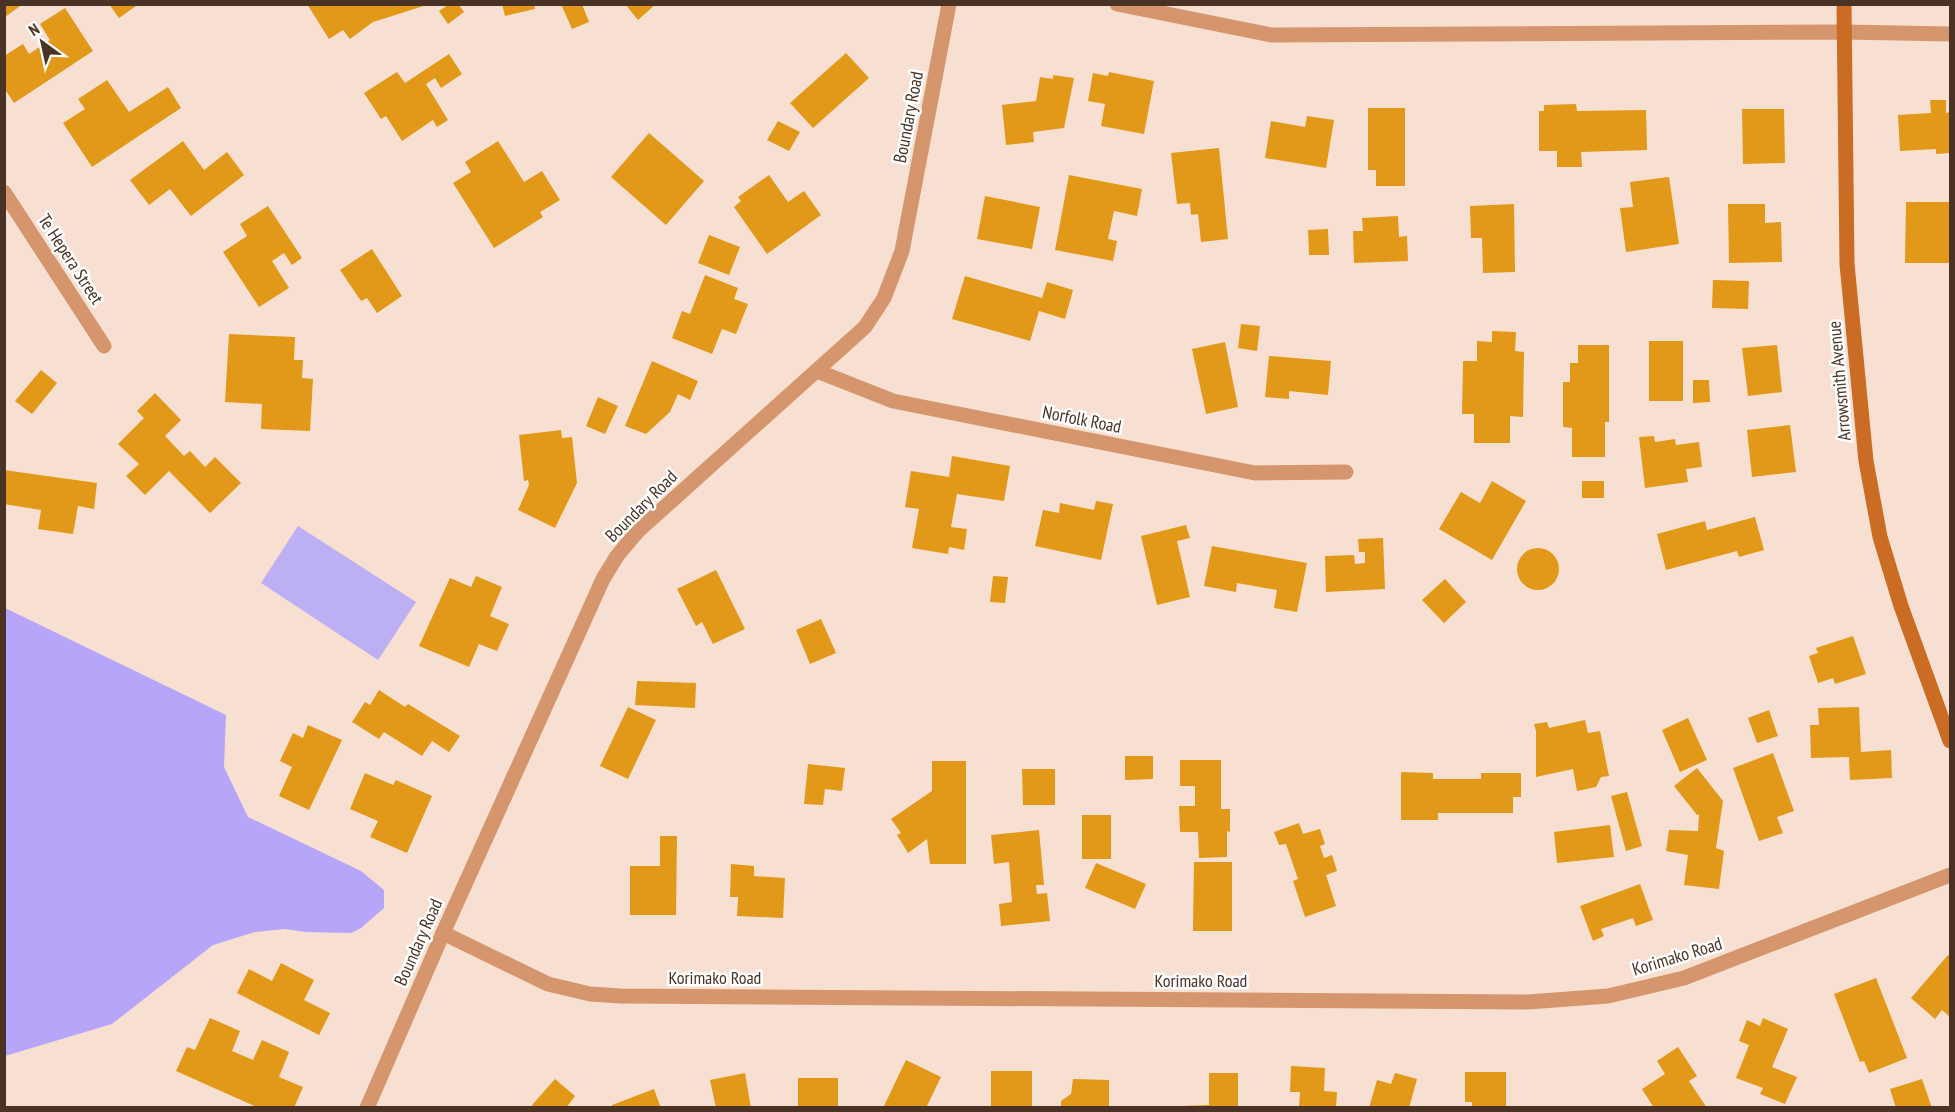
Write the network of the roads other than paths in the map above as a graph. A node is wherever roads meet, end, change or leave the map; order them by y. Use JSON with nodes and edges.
{"nodes":[{"id":1,"x":949,"y":4,"type":"edge"},
{"id":2,"x":1117,"y":4,"type":"edge"},
{"id":3,"x":1844,"y":4,"type":"edge"},
{"id":4,"x":1844,"y":32,"type":"junction"},
{"id":5,"x":1950,"y":34,"type":"edge"},
{"id":6,"x":4,"y":192,"type":"edge"},
{"id":7,"x":104,"y":346,"type":"dead end"},
{"id":8,"x":817,"y":371,"type":"junction"},
{"id":9,"x":1346,"y":472,"type":"dead end"},
{"id":10,"x":1946,"y":719,"type":"edge"},
{"id":11,"x":1950,"y":741,"type":"edge"},
{"id":12,"x":1950,"y":875,"type":"edge"},
{"id":13,"x":443,"y":933,"type":"junction"},
{"id":14,"x":367,"y":1107,"type":"edge"}],
"edges":[{"from":1,"to":8,"type":"street","name":"Boundary Road"},
{"from":2,"to":4,"type":"street"},
{"from":3,"to":4,"type":"street","name":"Arrowsmith Avenue"},
{"from":4,"to":5,"type":"street"},
{"from":4,"to":10,"type":"street","name":"Arrowsmith Avenue"},
{"from":6,"to":7,"type":"street","name":"Te Hepera Street"},
{"from":8,"to":9,"type":"street","name":"Norfolk Road"},
{"from":8,"to":13,"type":"street","name":"Boundary Road"},
{"from":10,"to":11,"type":"street","name":"Arrowsmith Avenue"},
{"from":12,"to":13,"type":"street","name":"Korimako Road"},
{"from":13,"to":14,"type":"street","name":"Boundary Road"}]}
